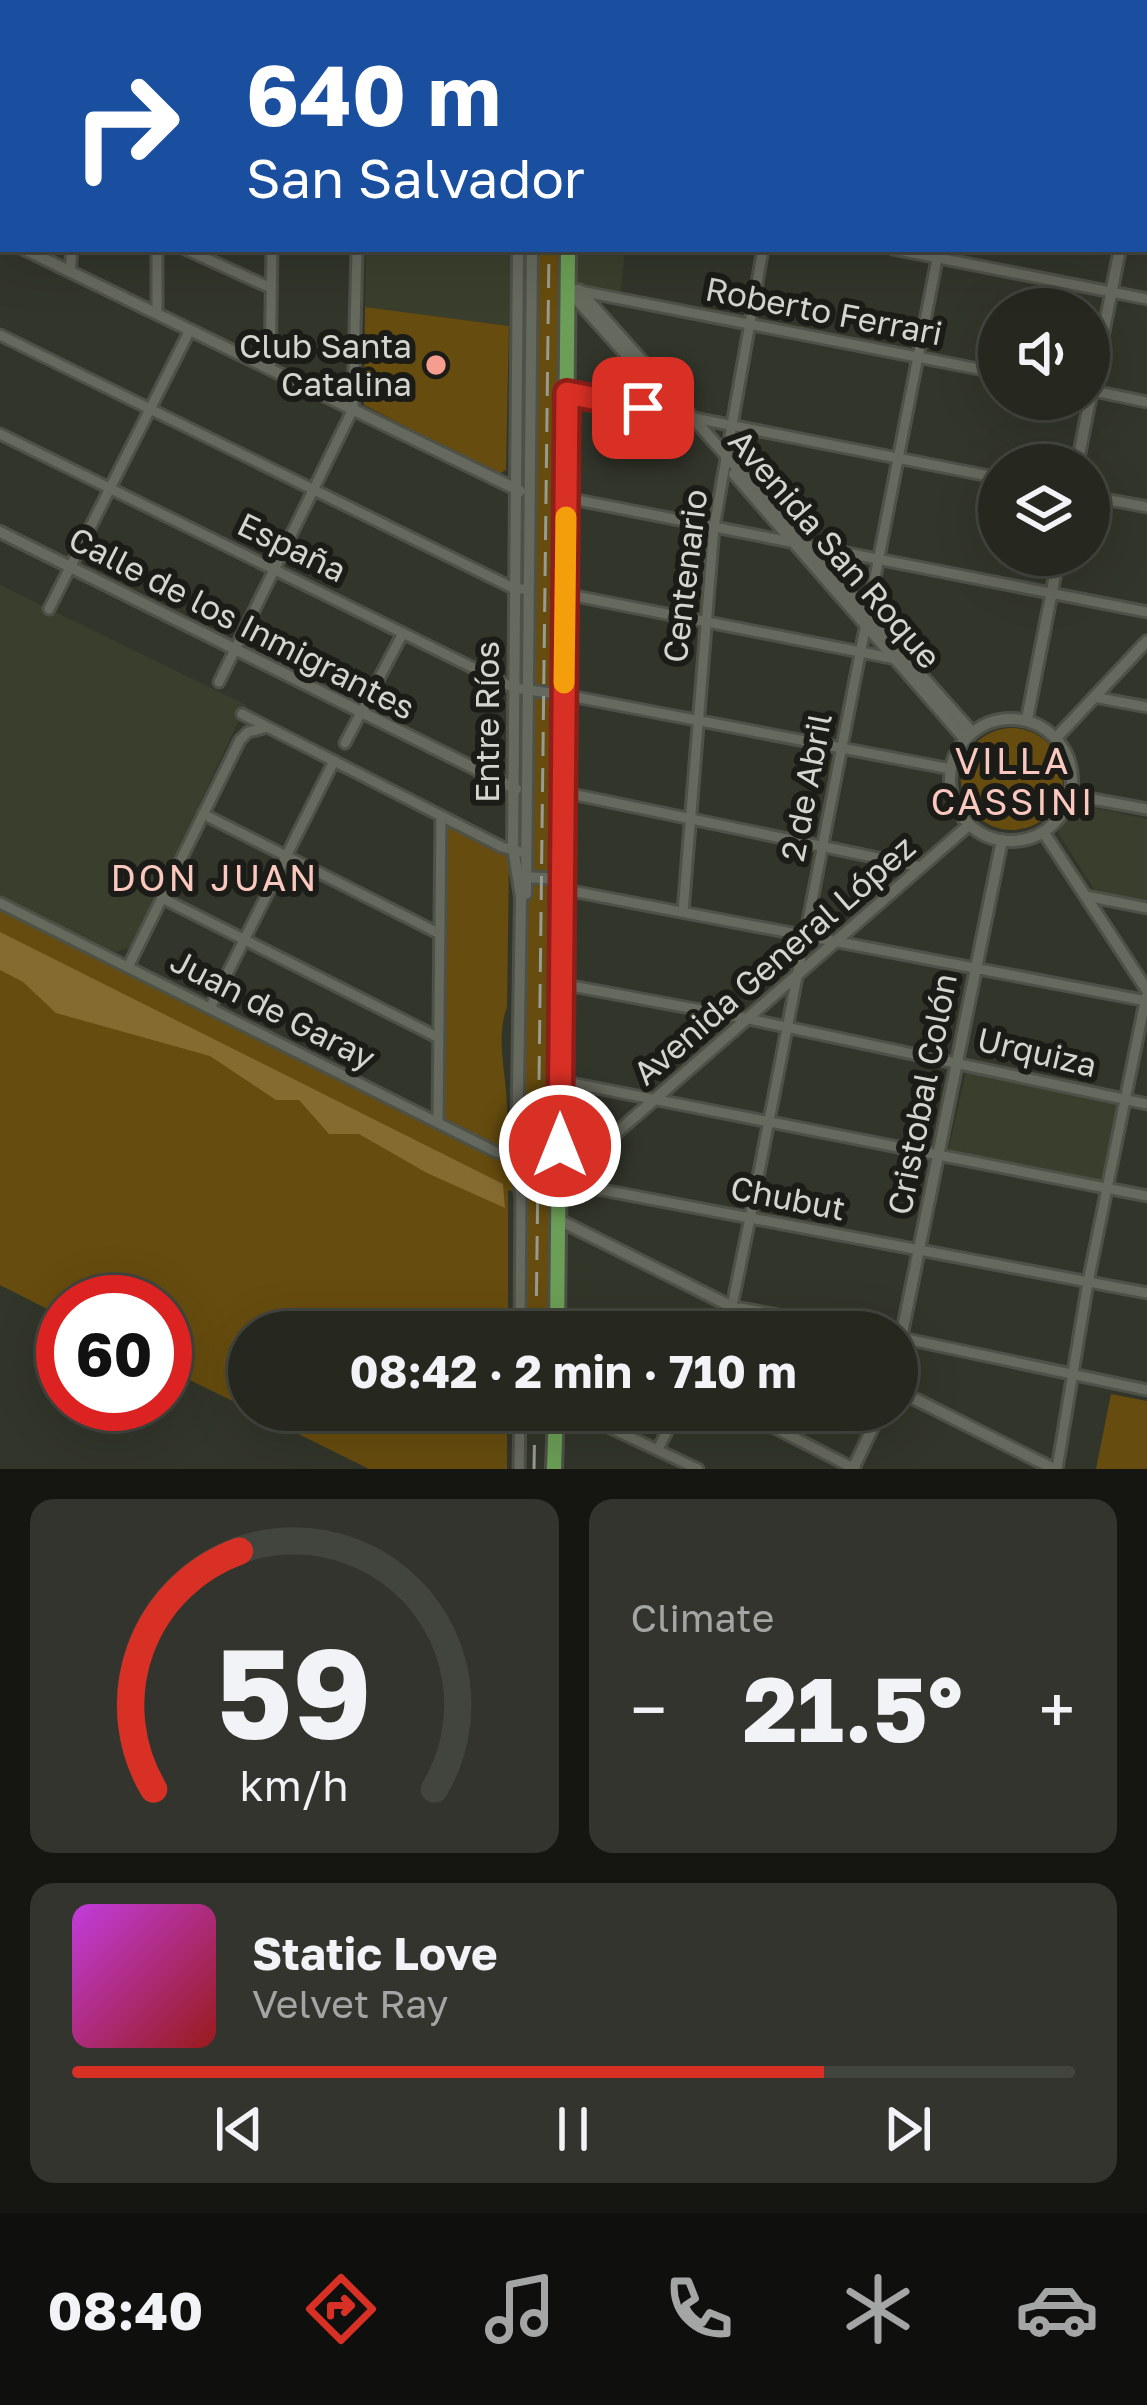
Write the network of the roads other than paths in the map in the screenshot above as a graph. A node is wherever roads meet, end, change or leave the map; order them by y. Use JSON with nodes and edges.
{"nodes":[{"id":1,"x":30,"y":252,"type":"edge"},
{"id":2,"x":72,"y":252,"type":"edge"},
{"id":3,"x":157,"y":252,"type":"edge"},
{"id":4,"x":192,"y":252,"type":"edge"},
{"id":5,"x":272,"y":252,"type":"edge"},
{"id":6,"x":357,"y":252,"type":"edge"},
{"id":7,"x":518,"y":252,"type":"edge"},
{"id":8,"x":532,"y":252,"type":"edge"},
{"id":9,"x":568,"y":252,"type":"edge"},
{"id":10,"x":762,"y":252,"type":"edge"},
{"id":11,"x":1119,"y":252,"type":"edge"},
{"id":12,"x":938,"y":253,"type":"edge"},
{"id":13,"x":70,"y":272,"type":"junction"},
{"id":14,"x":271,"y":288,"type":"junction"},
{"id":15,"x":574,"y":290,"type":"junction"},
{"id":16,"x":1112,"y":292,"type":"junction"},
{"id":17,"x":1147,"y":298,"type":"edge"},
{"id":18,"x":1110,"y":301,"type":"edge"},
{"id":19,"x":157,"y":314,"type":"junction"},
{"id":20,"x":750,"y":324,"type":"junction"},
{"id":21,"x":190,"y":330,"type":"junction"},
{"id":22,"x":0,"y":335,"type":"edge"},
{"id":23,"x":524,"y":336,"type":"junction"},
{"id":24,"x":918,"y":357,"type":"junction"},
{"id":25,"x":270,"y":369,"type":"junction"},
{"id":26,"x":978,"y":369,"type":"edge"},
{"id":27,"x":567,"y":393,"type":"junction"},
{"id":28,"x":1110,"y":395,"type":"edge"},
{"id":29,"x":1147,"y":402,"type":"edge"},
{"id":30,"x":353,"y":409,"type":"junction"},
{"id":31,"x":150,"y":410,"type":"junction"},
{"id":32,"x":687,"y":416,"type":"junction"},
{"id":33,"x":732,"y":425,"type":"junction"},
{"id":34,"x":0,"y":434,"type":"edge"},
{"id":35,"x":898,"y":458,"type":"junction"},
{"id":36,"x":726,"y":461,"type":"junction"},
{"id":37,"x":978,"y":474,"type":"edge"},
{"id":38,"x":111,"y":488,"type":"junction"},
{"id":39,"x":313,"y":490,"type":"junction"},
{"id":40,"x":522,"y":491,"type":"junction"},
{"id":41,"x":567,"y":498,"type":"junction"},
{"id":42,"x":1110,"y":500,"type":"edge"},
{"id":43,"x":1147,"y":507,"type":"edge"},
{"id":44,"x":714,"y":527,"type":"junction"},
{"id":45,"x":0,"y":532,"type":"edge"},
{"id":46,"x":792,"y":542,"type":"junction"},
{"id":47,"x":806,"y":545,"type":"junction"},
{"id":48,"x":878,"y":559,"type":"junction"},
{"id":49,"x":70,"y":567,"type":"junction"},
{"id":50,"x":274,"y":568,"type":"junction"},
{"id":51,"x":1055,"y":576,"type":"edge"},
{"id":52,"x":521,"y":589,"type":"junction"},
{"id":53,"x":565,"y":593,"type":"junction"},
{"id":54,"x":1051,"y":593,"type":"junction"},
{"id":55,"x":50,"y":609,"type":"dead end"},
{"id":56,"x":1147,"y":612,"type":"edge"},
{"id":57,"x":867,"y":620,"type":"junction"},
{"id":58,"x":705,"y":621,"type":"junction"},
{"id":59,"x":403,"y":633,"type":"junction"},
{"id":60,"x":1147,"y":641,"type":"edge"},
{"id":61,"x":234,"y":650,"type":"junction"},
{"id":62,"x":860,"y":652,"type":"junction"},
{"id":63,"x":903,"y":660,"type":"junction"},
{"id":64,"x":219,"y":682,"type":"dead end"},
{"id":65,"x":520,"y":690,"type":"junction"},
{"id":66,"x":565,"y":695,"type":"junction"},
{"id":67,"x":1094,"y":697,"type":"junction"},
{"id":68,"x":1147,"y":707,"type":"edge"},
{"id":69,"x":361,"y":712,"type":"junction"},
{"id":70,"x":242,"y":714,"type":"dead end"},
{"id":71,"x":1027,"y":719,"type":"junction"},
{"id":72,"x":696,"y":720,"type":"junction"},
{"id":73,"x":269,"y":728,"type":"junction"},
{"id":74,"x":967,"y":735,"type":"junction"},
{"id":75,"x":1056,"y":738,"type":"junction"},
{"id":76,"x":345,"y":743,"type":"dead end"},
{"id":77,"x":842,"y":748,"type":"junction"},
{"id":78,"x":334,"y":761,"type":"junction"},
{"id":79,"x":951,"y":769,"type":"junction"},
{"id":80,"x":519,"y":790,"type":"junction"},
{"id":81,"x":562,"y":792,"type":"junction"},
{"id":82,"x":1071,"y":795,"type":"junction"},
{"id":83,"x":1147,"y":808,"type":"edge"},
{"id":84,"x":203,"y":814,"type":"junction"},
{"id":85,"x":441,"y":816,"type":"junction"},
{"id":86,"x":688,"y":818,"type":"junction"},
{"id":87,"x":969,"y":825,"type":"junction"},
{"id":88,"x":1044,"y":833,"type":"junction"},
{"id":89,"x":1002,"y":840,"type":"junction"},
{"id":90,"x":822,"y":846,"type":"junction"},
{"id":91,"x":519,"y":853,"type":"junction"},
{"id":92,"x":287,"y":856,"type":"junction"},
{"id":93,"x":921,"y":867,"type":"junction"},
{"id":94,"x":522,"y":876,"type":"junction"},
{"id":95,"x":561,"y":884,"type":"junction"},
{"id":96,"x":1085,"y":896,"type":"junction"},
{"id":97,"x":162,"y":898,"type":"junction"},
{"id":98,"x":0,"y":903,"type":"edge"},
{"id":99,"x":1147,"y":908,"type":"edge"},
{"id":100,"x":682,"y":912,"type":"junction"},
{"id":101,"x":438,"y":933,"type":"junction"},
{"id":102,"x":805,"y":935,"type":"junction"},
{"id":103,"x":245,"y":939,"type":"junction"},
{"id":104,"x":833,"y":941,"type":"junction"},
{"id":105,"x":128,"y":967,"type":"junction"},
{"id":106,"x":974,"y":968,"type":"junction"},
{"id":107,"x":797,"y":973,"type":"junction"},
{"id":108,"x":561,"y":984,"type":"junction"},
{"id":109,"x":1147,"y":989,"type":"edge"},
{"id":110,"x":1146,"y":1001,"type":"edge"},
{"id":111,"x":210,"y":1008,"type":"junction"},
{"id":112,"x":744,"y":1018,"type":"junction"},
{"id":113,"x":787,"y":1027,"type":"junction"},
{"id":114,"x":437,"y":1037,"type":"junction"},
{"id":115,"x":956,"y":1061,"type":"junction"},
{"id":116,"x":561,"y":1081,"type":"junction"},
{"id":117,"x":1127,"y":1100,"type":"junction"},
{"id":118,"x":655,"y":1101,"type":"junction"},
{"id":119,"x":1147,"y":1104,"type":"edge"},
{"id":120,"x":438,"y":1123,"type":"junction"},
{"id":121,"x":768,"y":1124,"type":"junction"},
{"id":122,"x":520,"y":1155,"type":"junction"},
{"id":123,"x":937,"y":1157,"type":"junction"},
{"id":124,"x":560,"y":1182,"type":"junction"},
{"id":125,"x":1108,"y":1189,"type":"junction"},
{"id":126,"x":521,"y":1195,"type":"joint"},
{"id":127,"x":1147,"y":1196,"type":"edge"},
{"id":128,"x":750,"y":1218,"type":"junction"},
{"id":129,"x":559,"y":1220,"type":"junction"},
{"id":130,"x":918,"y":1250,"type":"junction"},
{"id":131,"x":1088,"y":1282,"type":"junction"},
{"id":132,"x":1147,"y":1293,"type":"edge"},
{"id":133,"x":731,"y":1306,"type":"junction"},
{"id":134,"x":520,"y":1311,"type":"edge"},
{"id":135,"x":557,"y":1311,"type":"edge"},
{"id":136,"x":728,"y":1311,"type":"edge"},
{"id":137,"x":741,"y":1311,"type":"edge"},
{"id":138,"x":758,"y":1311,"type":"edge"},
{"id":139,"x":905,"y":1311,"type":"edge"},
{"id":140,"x":918,"y":1341,"type":"edge"},
{"id":141,"x":1071,"y":1375,"type":"junction"},
{"id":142,"x":1147,"y":1390,"type":"edge"},
{"id":143,"x":918,"y":1400,"type":"edge"},
{"id":144,"x":520,"y":1431,"type":"edge"},
{"id":145,"x":555,"y":1431,"type":"edge"},
{"id":146,"x":618,"y":1431,"type":"edge"},
{"id":147,"x":667,"y":1431,"type":"edge"},
{"id":148,"x":780,"y":1431,"type":"edge"},
{"id":149,"x":871,"y":1431,"type":"edge"},
{"id":150,"x":658,"y":1449,"type":"junction"},
{"id":151,"x":519,"y":1469,"type":"edge"},
{"id":152,"x":554,"y":1469,"type":"edge"},
{"id":153,"x":698,"y":1469,"type":"edge"},
{"id":154,"x":853,"y":1469,"type":"edge"},
{"id":155,"x":1056,"y":1469,"type":"edge"}],
"edges":[{"from":1,"to":13,"type":"street"},
{"from":2,"to":13,"type":"street"},
{"from":3,"to":19,"type":"street"},
{"from":4,"to":14,"type":"street"},
{"from":5,"to":14,"type":"street"},
{"from":6,"to":30,"type":"street"},
{"from":7,"to":23,"type":"street","name":"Entre Ríos"},
{"from":8,"to":23,"type":"street","name":"Entre Ríos"},
{"from":9,"to":15,"type":"main road"},
{"from":10,"to":20,"type":"street","name":"Centenario"},
{"from":11,"to":16,"type":"street"},
{"from":12,"to":16,"type":"street"},
{"from":12,"to":24,"type":"street","name":"2 de Abril"},
{"from":13,"to":19,"type":"street"},
{"from":14,"to":25,"type":"street"},
{"from":15,"to":20,"type":"street","name":"Roberto Ferrari"},
{"from":15,"to":27,"type":"main road"},
{"from":15,"to":32,"type":"street","name":"Avenida San Roque"},
{"from":16,"to":17,"type":"street"},
{"from":16,"to":18,"type":"street"},
{"from":19,"to":21,"type":"street"},
{"from":20,"to":24,"type":"street","name":"Roberto Ferrari"},
{"from":20,"to":33,"type":"street","name":"Centenario"},
{"from":21,"to":25,"type":"street"},
{"from":21,"to":31,"type":"street"},
{"from":22,"to":31,"type":"street"},
{"from":23,"to":40,"type":"street","name":"Entre Ríos"},
{"from":24,"to":26,"type":"street","name":"Roberto Ferrari"},
{"from":24,"to":35,"type":"street","name":"2 de Abril"},
{"from":25,"to":30,"type":"street"},
{"from":27,"to":32,"type":"street"},
{"from":27,"to":41,"type":"main road"},
{"from":28,"to":29,"type":"street"},
{"from":30,"to":39,"type":"street"},
{"from":30,"to":40,"type":"street"},
{"from":31,"to":38,"type":"street"},
{"from":31,"to":39,"type":"street"},
{"from":32,"to":33,"type":"street"},
{"from":32,"to":36,"type":"street","name":"Avenida San Roque"},
{"from":33,"to":35,"type":"street"},
{"from":33,"to":36,"type":"street","name":"Centenario"},
{"from":34,"to":38,"type":"street","name":"España"},
{"from":35,"to":37,"type":"street"},
{"from":35,"to":48,"type":"street","name":"2 de Abril"},
{"from":36,"to":44,"type":"street","name":"Centenario"},
{"from":36,"to":46,"type":"street","name":"Avenida San Roque"},
{"from":36,"to":47,"type":"street","name":"Avenida San Roque"},
{"from":38,"to":49,"type":"street"},
{"from":38,"to":50,"type":"street","name":"España"},
{"from":39,"to":50,"type":"street"},
{"from":39,"to":52,"type":"street"},
{"from":40,"to":52,"type":"street","name":"Entre Ríos"},
{"from":41,"to":44,"type":"street"},
{"from":41,"to":53,"type":"main road"},
{"from":42,"to":43,"type":"street"},
{"from":44,"to":46,"type":"street"},
{"from":44,"to":58,"type":"street","name":"Centenario"},
{"from":45,"to":49,"type":"street","name":"Calle de los Inmigrantes"},
{"from":46,"to":47,"type":"street"},
{"from":46,"to":57,"type":"street","name":"Avenida San Roque"},
{"from":47,"to":48,"type":"street"},
{"from":47,"to":57,"type":"street","name":"Avenida San Roque"},
{"from":48,"to":54,"type":"street"},
{"from":48,"to":57,"type":"street","name":"2 de Abril"},
{"from":49,"to":55,"type":"street"},
{"from":49,"to":61,"type":"street","name":"Calle de los Inmigrantes"},
{"from":50,"to":59,"type":"street","name":"España"},
{"from":50,"to":61,"type":"street"},
{"from":51,"to":54,"type":"street"},
{"from":52,"to":65,"type":"street","name":"Entre Ríos"},
{"from":53,"to":58,"type":"street"},
{"from":53,"to":66,"type":"main road"},
{"from":54,"to":56,"type":"street"},
{"from":54,"to":71,"type":"street"},
{"from":57,"to":62,"type":"street","name":"2 de Abril"},
{"from":57,"to":63,"type":"street","name":"Avenida San Roque"},
{"from":58,"to":62,"type":"street"},
{"from":58,"to":72,"type":"street","name":"Centenario"},
{"from":59,"to":65,"type":"street","name":"España"},
{"from":59,"to":69,"type":"street"},
{"from":60,"to":67,"type":"street"},
{"from":61,"to":64,"type":"street"},
{"from":61,"to":69,"type":"street","name":"Calle de los Inmigrantes"},
{"from":62,"to":63,"type":"street"},
{"from":62,"to":77,"type":"street","name":"2 de Abril"},
{"from":63,"to":74,"type":"street","name":"Avenida San Roque"},
{"from":65,"to":66,"type":"street","name":"España"},
{"from":65,"to":80,"type":"street","name":"Entre Ríos"},
{"from":66,"to":72,"type":"street","name":"España"},
{"from":66,"to":81,"type":"main road"},
{"from":67,"to":68,"type":"street"},
{"from":67,"to":75,"type":"street"},
{"from":69,"to":76,"type":"street"},
{"from":69,"to":80,"type":"street","name":"Calle de los Inmigrantes"},
{"from":70,"to":73,"type":"street"},
{"from":71,"to":74,"type":"street"},
{"from":71,"to":75,"type":"street"},
{"from":72,"to":77,"type":"street","name":"España"},
{"from":72,"to":86,"type":"street","name":"Centenario"},
{"from":73,"to":78,"type":"street"},
{"from":73,"to":84,"type":"street"},
{"from":74,"to":79,"type":"street"},
{"from":75,"to":82,"type":"street"},
{"from":77,"to":79,"type":"street","name":"España"},
{"from":77,"to":90,"type":"street","name":"2 de Abril"},
{"from":78,"to":85,"type":"street"},
{"from":78,"to":92,"type":"street"},
{"from":79,"to":87,"type":"street"},
{"from":80,"to":91,"type":"street","name":"Entre Ríos"},
{"from":81,"to":86,"type":"street"},
{"from":81,"to":95,"type":"main road"},
{"from":82,"to":83,"type":"street"},
{"from":82,"to":88,"type":"street"},
{"from":84,"to":92,"type":"street"},
{"from":84,"to":97,"type":"street"},
{"from":85,"to":91,"type":"street"},
{"from":85,"to":101,"type":"street"},
{"from":86,"to":90,"type":"street"},
{"from":86,"to":100,"type":"street","name":"Centenario"},
{"from":87,"to":89,"type":"street"},
{"from":87,"to":93,"type":"street","name":"Avenida General López"},
{"from":88,"to":89,"type":"street"},
{"from":88,"to":96,"type":"street"},
{"from":89,"to":106,"type":"street","name":"Cristobal Colón"},
{"from":90,"to":93,"type":"street"},
{"from":90,"to":102,"type":"street","name":"2 de Abril"},
{"from":91,"to":94,"type":"street","name":"Entre Ríos"},
{"from":92,"to":101,"type":"street"},
{"from":92,"to":103,"type":"street"},
{"from":93,"to":104,"type":"street","name":"Avenida General López"},
{"from":94,"to":95,"type":"street"},
{"from":94,"to":122,"type":"street","name":"Entre Ríos"},
{"from":95,"to":100,"type":"street"},
{"from":95,"to":108,"type":"main road"},
{"from":96,"to":99,"type":"street"},
{"from":96,"to":109,"type":"street"},
{"from":97,"to":103,"type":"street"},
{"from":97,"to":105,"type":"street"},
{"from":98,"to":105,"type":"street","name":"Juan de Garay"},
{"from":100,"to":102,"type":"street"},
{"from":101,"to":114,"type":"street"},
{"from":102,"to":104,"type":"street"},
{"from":102,"to":107,"type":"street","name":"2 de Abril"},
{"from":103,"to":111,"type":"street"},
{"from":103,"to":114,"type":"street"},
{"from":104,"to":106,"type":"street"},
{"from":104,"to":107,"type":"street","name":"Avenida General López"},
{"from":105,"to":111,"type":"street","name":"Juan de Garay"},
{"from":106,"to":110,"type":"street"},
{"from":106,"to":115,"type":"street","name":"Cristobal Colón"},
{"from":107,"to":112,"type":"street","name":"Avenida General López"},
{"from":107,"to":113,"type":"street","name":"2 de Abril"},
{"from":108,"to":112,"type":"street","name":"Urquiza"},
{"from":108,"to":116,"type":"main road"},
{"from":109,"to":110,"type":"street"},
{"from":110,"to":117,"type":"street"},
{"from":111,"to":120,"type":"street","name":"Juan de Garay"},
{"from":112,"to":113,"type":"street","name":"Urquiza"},
{"from":112,"to":118,"type":"street","name":"Avenida General López"},
{"from":113,"to":115,"type":"street","name":"Urquiza"},
{"from":113,"to":121,"type":"street","name":"2 de Abril"},
{"from":114,"to":120,"type":"street"},
{"from":115,"to":117,"type":"street","name":"Urquiza"},
{"from":115,"to":123,"type":"street","name":"Cristobal Colón"},
{"from":116,"to":118,"type":"street"},
{"from":116,"to":124,"type":"main road"},
{"from":117,"to":119,"type":"street","name":"Urquiza"},
{"from":117,"to":125,"type":"street"},
{"from":118,"to":121,"type":"street"},
{"from":118,"to":124,"type":"street","name":"Avenida General López"},
{"from":120,"to":122,"type":"street","name":"Juan de Garay"},
{"from":121,"to":123,"type":"street"},
{"from":121,"to":128,"type":"street","name":"2 de Abril"},
{"from":122,"to":126,"type":"street","name":"Entre Ríos"},
{"from":123,"to":125,"type":"street"},
{"from":123,"to":130,"type":"street","name":"Cristobal Colón"},
{"from":124,"to":128,"type":"street","name":"Chubut"},
{"from":124,"to":129,"type":"main road"},
{"from":125,"to":127,"type":"street"},
{"from":125,"to":131,"type":"street"},
{"from":126,"to":134,"type":"street","name":"Entre Ríos"},
{"from":128,"to":130,"type":"street","name":"Chubut"},
{"from":128,"to":133,"type":"street","name":"2 de Abril"},
{"from":129,"to":133,"type":"street"},
{"from":129,"to":135,"type":"main road"},
{"from":130,"to":131,"type":"street","name":"Chubut"},
{"from":130,"to":139,"type":"street","name":"Cristobal Colón"},
{"from":131,"to":132,"type":"street","name":"Chubut"},
{"from":131,"to":141,"type":"street"},
{"from":133,"to":136,"type":"street","name":"2 de Abril"},
{"from":133,"to":137,"type":"street"},
{"from":133,"to":138,"type":"street"},
{"from":140,"to":141,"type":"street"},
{"from":141,"to":142,"type":"street"},
{"from":141,"to":155,"type":"street"},
{"from":143,"to":155,"type":"street"},
{"from":144,"to":151,"type":"street"},
{"from":145,"to":152,"type":"main road"},
{"from":146,"to":150,"type":"street"},
{"from":147,"to":150,"type":"street"},
{"from":148,"to":154,"type":"street"},
{"from":149,"to":154,"type":"street"},
{"from":150,"to":153,"type":"street"}]}
